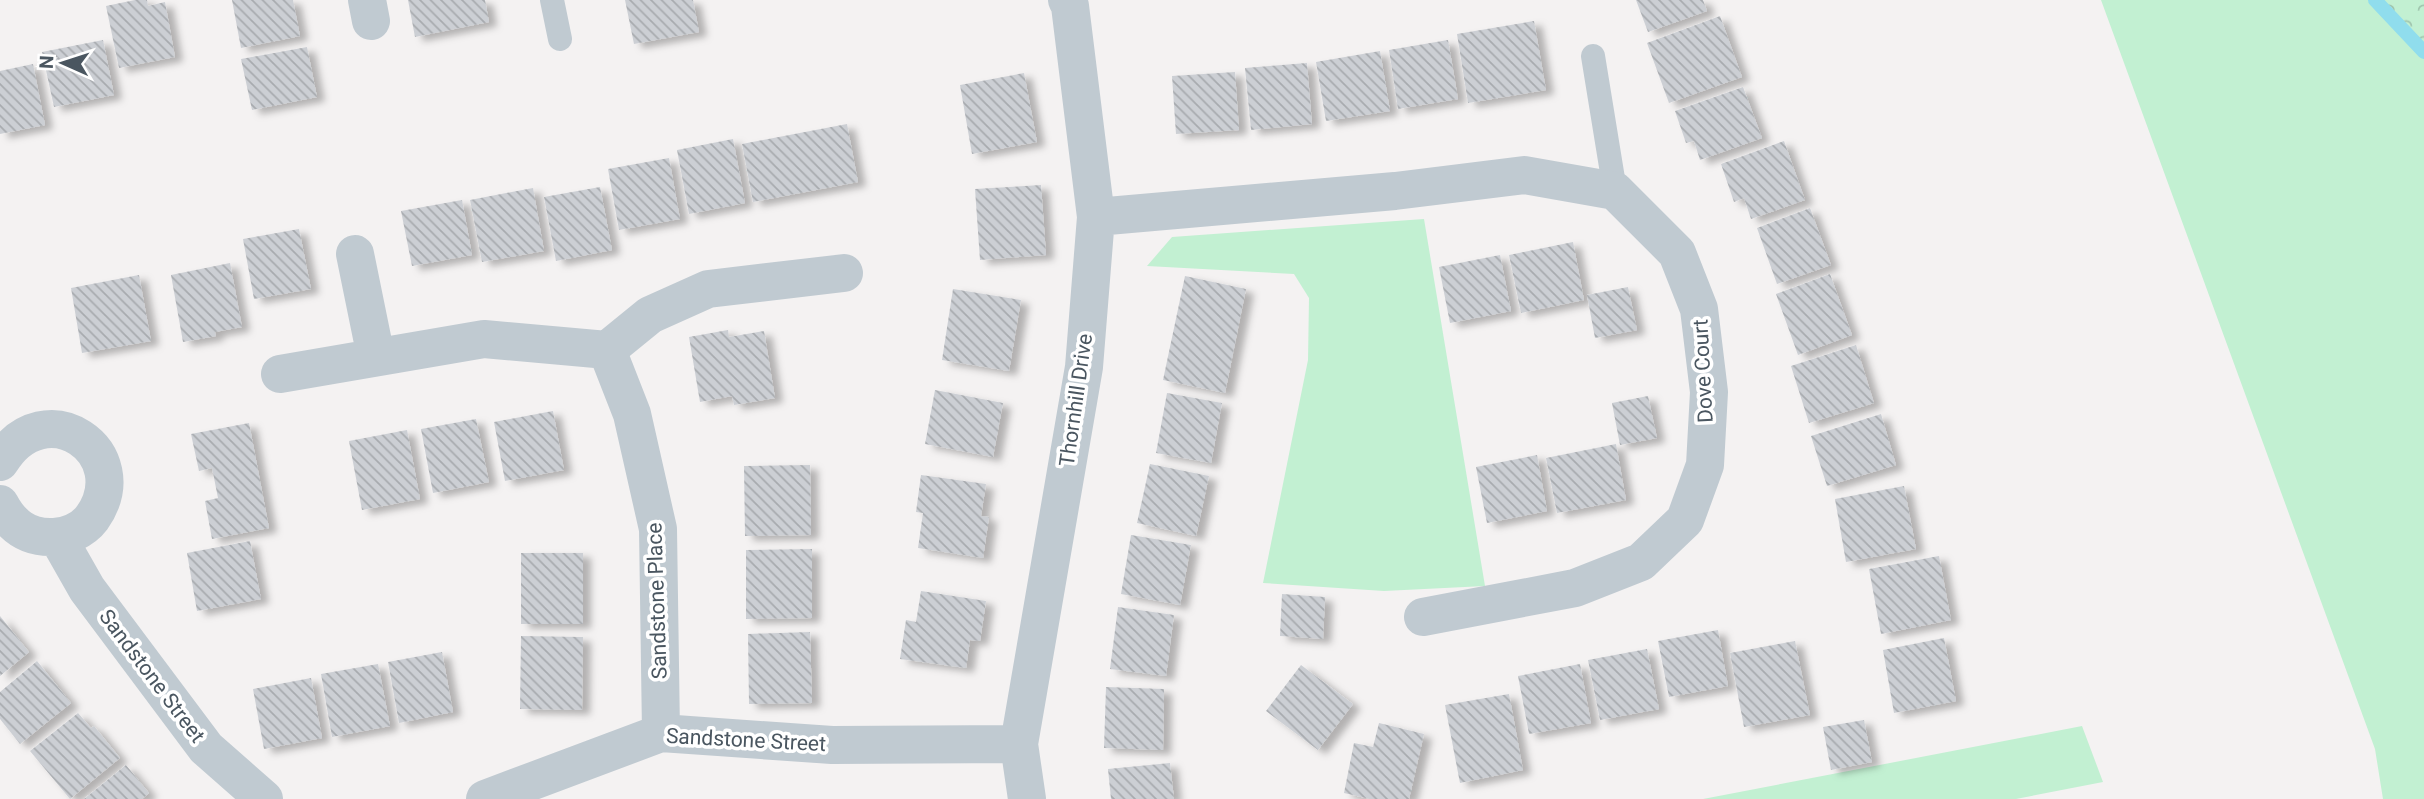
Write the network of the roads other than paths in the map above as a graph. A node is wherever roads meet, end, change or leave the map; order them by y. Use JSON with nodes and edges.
{"nodes":[{"id":1,"x":552,"y":0,"type":"edge"},
{"id":2,"x":1067,"y":0,"type":"edge"},
{"id":3,"x":560,"y":39,"type":"dead end"},
{"id":4,"x":1593,"y":56,"type":"dead end"},
{"id":5,"x":1615,"y":191,"type":"junction"},
{"id":6,"x":1096,"y":217,"type":"junction"},
{"id":7,"x":355,"y":254,"type":"dead end"},
{"id":8,"x":844,"y":273,"type":"dead end"},
{"id":9,"x":607,"y":350,"type":"junction"},
{"id":10,"x":376,"y":357,"type":"junction"},
{"id":11,"x":280,"y":374,"type":"dead end"},
{"id":12,"x":0,"y":461,"type":"edge"},
{"id":13,"x":0,"y":504,"type":"edge"},
{"id":14,"x":58,"y":538,"type":"junction"},
{"id":15,"x":1423,"y":617,"type":"dead end"},
{"id":16,"x":660,"y":733,"type":"junction"},
{"id":17,"x":1019,"y":744,"type":"junction"},
{"id":18,"x":264,"y":799,"type":"edge"},
{"id":19,"x":485,"y":799,"type":"edge"},
{"id":20,"x":1027,"y":799,"type":"edge"}],
"edges":[{"from":1,"to":3,"type":"lane"},
{"from":2,"to":6,"type":"street","name":"Thornhill Drive"},
{"from":4,"to":5,"type":"lane"},
{"from":5,"to":6,"type":"street"},
{"from":5,"to":15,"type":"street","name":"Dove Court"},
{"from":6,"to":17,"type":"street","name":"Thornhill Drive"},
{"from":7,"to":10,"type":"street"},
{"from":8,"to":9,"type":"street"},
{"from":9,"to":10,"type":"street"},
{"from":9,"to":16,"type":"street","name":"Sandstone Place"},
{"from":10,"to":11,"type":"street"},
{"from":12,"to":14,"type":"street"},
{"from":13,"to":14,"type":"street"},
{"from":14,"to":18,"type":"street","name":"Sandstone Street"},
{"from":16,"to":17,"type":"street","name":"Sandstone Street"},
{"from":16,"to":19,"type":"street","name":"Sandstone Street"},
{"from":17,"to":20,"type":"street","name":"Thornhill Drive"}]}
